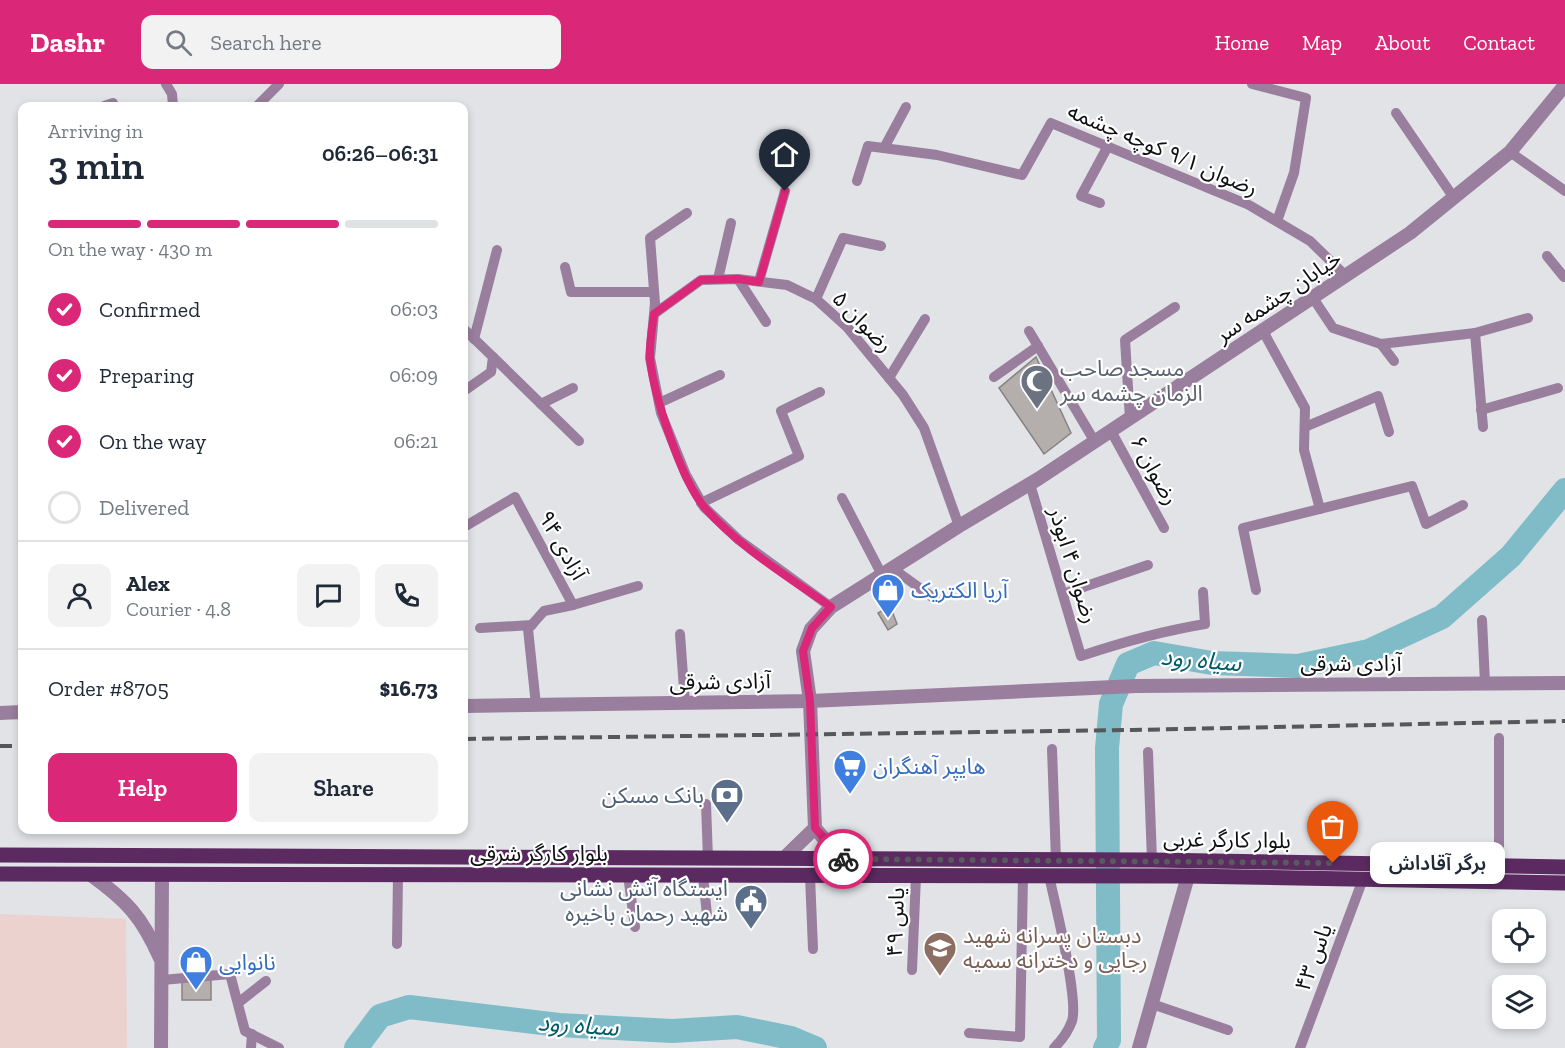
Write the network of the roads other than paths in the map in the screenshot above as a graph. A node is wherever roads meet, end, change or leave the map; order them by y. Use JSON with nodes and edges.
{"nodes":[{"id":1,"x":166,"y":84,"type":"edge"},
{"id":2,"x":279,"y":84,"type":"edge"},
{"id":3,"x":1252,"y":84,"type":"edge"},
{"id":4,"x":1565,"y":85,"type":"edge"},
{"id":5,"x":173,"y":102,"type":"edge"},
{"id":6,"x":264,"y":102,"type":"edge"},
{"id":7,"x":906,"y":107,"type":"dead end"},
{"id":8,"x":1396,"y":113,"type":"dead end"},
{"id":9,"x":1108,"y":146,"type":"junction"},
{"id":10,"x":884,"y":148,"type":"junction"},
{"id":11,"x":1510,"y":152,"type":"junction"},
{"id":12,"x":857,"y":181,"type":"dead end"},
{"id":13,"x":785,"y":191,"type":"dead end"},
{"id":14,"x":1565,"y":191,"type":"edge"},
{"id":15,"x":1454,"y":198,"type":"junction"},
{"id":16,"x":1100,"y":203,"type":"dead end"},
{"id":17,"x":687,"y":213,"type":"dead end"},
{"id":18,"x":1277,"y":221,"type":"junction"},
{"id":19,"x":731,"y":222,"type":"dead end"},
{"id":20,"x":881,"y":246,"type":"dead end"},
{"id":21,"x":497,"y":250,"type":"dead end"},
{"id":22,"x":1547,"y":256,"type":"dead end"},
{"id":23,"x":566,"y":267,"type":"dead end"},
{"id":24,"x":1346,"y":276,"type":"junction"},
{"id":25,"x":1565,"y":276,"type":"edge"},
{"id":26,"x":718,"y":279,"type":"junction"},
{"id":27,"x":738,"y":279,"type":"junction"},
{"id":28,"x":759,"y":282,"type":"junction"},
{"id":29,"x":654,"y":292,"type":"junction"},
{"id":30,"x":1313,"y":297,"type":"junction"},
{"id":31,"x":816,"y":299,"type":"junction"},
{"id":32,"x":1175,"y":307,"type":"dead end"},
{"id":33,"x":654,"y":314,"type":"junction"},
{"id":34,"x":1528,"y":318,"type":"dead end"},
{"id":35,"x":925,"y":319,"type":"dead end"},
{"id":36,"x":766,"y":322,"type":"dead end"},
{"id":37,"x":1029,"y":331,"type":"dead end"},
{"id":38,"x":1263,"y":331,"type":"junction"},
{"id":39,"x":468,"y":333,"type":"edge"},
{"id":40,"x":1474,"y":333,"type":"junction"},
{"id":41,"x":474,"y":339,"type":"junction"},
{"id":42,"x":1381,"y":344,"type":"junction"},
{"id":43,"x":1038,"y":346,"type":"junction"},
{"id":44,"x":493,"y":357,"type":"junction"},
{"id":45,"x":1394,"y":361,"type":"dead end"},
{"id":46,"x":720,"y":375,"type":"dead end"},
{"id":47,"x":994,"y":377,"type":"dead end"},
{"id":48,"x":889,"y":378,"type":"junction"},
{"id":49,"x":468,"y":388,"type":"edge"},
{"id":50,"x":573,"y":388,"type":"dead end"},
{"id":51,"x":1558,"y":388,"type":"dead end"},
{"id":52,"x":820,"y":392,"type":"dead end"},
{"id":53,"x":659,"y":403,"type":"junction"},
{"id":54,"x":541,"y":404,"type":"junction"},
{"id":55,"x":1481,"y":410,"type":"junction"},
{"id":56,"x":1130,"y":419,"type":"junction"},
{"id":57,"x":1305,"y":427,"type":"junction"},
{"id":58,"x":1483,"y":427,"type":"dead end"},
{"id":59,"x":1111,"y":431,"type":"junction"},
{"id":60,"x":1389,"y":432,"type":"dead end"},
{"id":61,"x":579,"y":441,"type":"dead end"},
{"id":62,"x":1095,"y":442,"type":"junction"},
{"id":63,"x":1030,"y":484,"type":"junction"},
{"id":64,"x":842,"y":498,"type":"dead end"},
{"id":65,"x":701,"y":503,"type":"junction"},
{"id":66,"x":1463,"y":505,"type":"dead end"},
{"id":67,"x":1320,"y":509,"type":"junction"},
{"id":68,"x":468,"y":525,"type":"edge"},
{"id":69,"x":959,"y":526,"type":"junction"},
{"id":70,"x":1164,"y":528,"type":"dead end"},
{"id":71,"x":1148,"y":565,"type":"dead end"},
{"id":72,"x":887,"y":572,"type":"junction"},
{"id":73,"x":638,"y":586,"type":"dead end"},
{"id":74,"x":1256,"y":590,"type":"dead end"},
{"id":75,"x":1203,"y":592,"type":"dead end"},
{"id":76,"x":1063,"y":594,"type":"junction"},
{"id":77,"x":935,"y":599,"type":"dead end"},
{"id":78,"x":573,"y":604,"type":"junction"},
{"id":79,"x":831,"y":607,"type":"junction"},
{"id":80,"x":1482,"y":620,"type":"dead end"},
{"id":81,"x":532,"y":626,"type":"junction"},
{"id":82,"x":480,"y":628,"type":"dead end"},
{"id":83,"x":680,"y":634,"type":"dead end"},
{"id":84,"x":1485,"y":683,"type":"junction"},
{"id":85,"x":1565,"y":683,"type":"edge"},
{"id":86,"x":810,"y":701,"type":"junction"},
{"id":87,"x":685,"y":703,"type":"junction"},
{"id":88,"x":536,"y":705,"type":"junction"},
{"id":89,"x":468,"y":706,"type":"edge"},
{"id":90,"x":18,"y":712,"type":"edge"},
{"id":91,"x":0,"y":713,"type":"edge"},
{"id":92,"x":1499,"y":738,"type":"dead end"},
{"id":93,"x":1052,"y":749,"type":"dead end"},
{"id":94,"x":1148,"y":752,"type":"dead end"},
{"id":95,"x":705,"y":804,"type":"dead end"},
{"id":96,"x":815,"y":828,"type":"junction"},
{"id":97,"x":0,"y":855,"type":"edge"},
{"id":98,"x":543,"y":857,"type":"junction"},
{"id":99,"x":784,"y":858,"type":"junction"},
{"id":100,"x":708,"y":859,"type":"junction"},
{"id":101,"x":841,"y":859,"type":"junction"},
{"id":102,"x":1056,"y":860,"type":"junction"},
{"id":103,"x":1077,"y":860,"type":"joint"},
{"id":104,"x":1147,"y":860,"type":"junction"},
{"id":105,"x":1499,"y":866,"type":"junction"},
{"id":106,"x":1565,"y":867,"type":"edge"},
{"id":107,"x":0,"y":874,"type":"edge"},
{"id":108,"x":92,"y":875,"type":"junction"},
{"id":109,"x":162,"y":875,"type":"junction"},
{"id":110,"x":398,"y":875,"type":"junction"},
{"id":111,"x":544,"y":875,"type":"junction"},
{"id":112,"x":628,"y":875,"type":"junction"},
{"id":113,"x":702,"y":876,"type":"junction"},
{"id":114,"x":810,"y":876,"type":"junction"},
{"id":115,"x":916,"y":876,"type":"junction"},
{"id":116,"x":1023,"y":876,"type":"junction"},
{"id":117,"x":1049,"y":876,"type":"junction"},
{"id":118,"x":1078,"y":876,"type":"joint"},
{"id":119,"x":1188,"y":876,"type":"junction"},
{"id":120,"x":1363,"y":879,"type":"junction"},
{"id":121,"x":1565,"y":883,"type":"edge"},
{"id":122,"x":707,"y":915,"type":"dead end"},
{"id":123,"x":635,"y":927,"type":"dead end"},
{"id":124,"x":397,"y":944,"type":"dead end"},
{"id":125,"x":813,"y":949,"type":"dead end"},
{"id":126,"x":162,"y":963,"type":"junction"},
{"id":127,"x":912,"y":970,"type":"dead end"},
{"id":128,"x":162,"y":980,"type":"junction"},
{"id":129,"x":266,"y":981,"type":"dead end"},
{"id":130,"x":238,"y":1003,"type":"junction"},
{"id":131,"x":1152,"y":1004,"type":"junction"},
{"id":132,"x":1228,"y":1030,"type":"dead end"},
{"id":133,"x":969,"y":1033,"type":"dead end"},
{"id":134,"x":252,"y":1034,"type":"junction"},
{"id":135,"x":162,"y":1048,"type":"edge"},
{"id":136,"x":251,"y":1048,"type":"edge"},
{"id":137,"x":279,"y":1048,"type":"edge"},
{"id":138,"x":1054,"y":1048,"type":"edge"},
{"id":139,"x":1141,"y":1048,"type":"edge"},
{"id":140,"x":1300,"y":1048,"type":"edge"}],
"edges":[{"from":1,"to":5,"type":"street"},
{"from":2,"to":6,"type":"street"},
{"from":3,"to":18,"type":"street"},
{"from":4,"to":11,"type":"street","name":"خیابان چشمه سر"},
{"from":7,"to":10,"type":"street"},
{"from":8,"to":15,"type":"street"},
{"from":9,"to":10,"type":"street","name":"رضوان ۹/۱ کوچه چشمه"},
{"from":9,"to":16,"type":"street"},
{"from":9,"to":18,"type":"street","name":"رضوان ۹/۱ کوچه چشمه"},
{"from":10,"to":12,"type":"street"},
{"from":11,"to":14,"type":"street"},
{"from":11,"to":15,"type":"street","name":"خیابان چشمه سر"},
{"from":13,"to":28,"type":"street"},
{"from":15,"to":24,"type":"street","name":"خیابان چشمه سر"},
{"from":17,"to":29,"type":"street"},
{"from":18,"to":24,"type":"street","name":"رضوان ۹/۱ کوچه چشمه"},
{"from":19,"to":26,"type":"street"},
{"from":20,"to":31,"type":"street"},
{"from":21,"to":41,"type":"street"},
{"from":22,"to":25,"type":"street"},
{"from":23,"to":29,"type":"street"},
{"from":24,"to":30,"type":"street","name":"خیابان چشمه سر"},
{"from":26,"to":27,"type":"street","name":"رضوان ۵"},
{"from":26,"to":33,"type":"street","name":"رضوان ۵"},
{"from":27,"to":28,"type":"street","name":"رضوان ۵"},
{"from":27,"to":36,"type":"street"},
{"from":28,"to":31,"type":"street","name":"رضوان ۵"},
{"from":29,"to":33,"type":"street"},
{"from":30,"to":38,"type":"street","name":"خیابان چشمه سر"},
{"from":30,"to":42,"type":"street"},
{"from":31,"to":48,"type":"street","name":"رضوان ۵"},
{"from":32,"to":56,"type":"street"},
{"from":33,"to":53,"type":"street"},
{"from":34,"to":40,"type":"street"},
{"from":35,"to":48,"type":"street"},
{"from":37,"to":43,"type":"street"},
{"from":38,"to":56,"type":"street","name":"خیابان چشمه سر"},
{"from":38,"to":57,"type":"street"},
{"from":39,"to":41,"type":"street"},
{"from":40,"to":42,"type":"street"},
{"from":40,"to":55,"type":"street"},
{"from":41,"to":44,"type":"street"},
{"from":42,"to":45,"type":"street"},
{"from":43,"to":47,"type":"street"},
{"from":43,"to":62,"type":"street"},
{"from":44,"to":49,"type":"street"},
{"from":44,"to":54,"type":"street"},
{"from":46,"to":53,"type":"street"},
{"from":48,"to":69,"type":"street","name":"رضوان ۵"},
{"from":50,"to":54,"type":"street"},
{"from":51,"to":55,"type":"street"},
{"from":52,"to":65,"type":"street"},
{"from":53,"to":65,"type":"street"},
{"from":54,"to":61,"type":"street"},
{"from":55,"to":58,"type":"street"},
{"from":56,"to":59,"type":"street","name":"خیابان چشمه سر"},
{"from":57,"to":60,"type":"street"},
{"from":57,"to":67,"type":"street"},
{"from":59,"to":62,"type":"street","name":"خیابان چشمه سر"},
{"from":59,"to":70,"type":"street","name":"رضوان ۶"},
{"from":62,"to":63,"type":"street","name":"خیابان چشمه سر"},
{"from":63,"to":69,"type":"street","name":"خیابان چشمه سر"},
{"from":63,"to":76,"type":"street","name":"رضوان ۴ ابوذر"},
{"from":64,"to":72,"type":"street"},
{"from":65,"to":79,"type":"street"},
{"from":66,"to":67,"type":"street"},
{"from":67,"to":74,"type":"street"},
{"from":68,"to":78,"type":"street","name":"آزادی ۹۴"},
{"from":69,"to":72,"type":"street","name":"خیابان چشمه سر"},
{"from":71,"to":76,"type":"street"},
{"from":72,"to":77,"type":"street"},
{"from":72,"to":79,"type":"street","name":"خیابان چشمه سر"},
{"from":73,"to":78,"type":"street","name":"آزادی ۹۴"},
{"from":75,"to":76,"type":"street","name":"رضوان ۴ ابوذر"},
{"from":78,"to":81,"type":"street"},
{"from":79,"to":86,"type":"street","name":"خیابان چشمه سر"},
{"from":80,"to":84,"type":"street"},
{"from":81,"to":82,"type":"street"},
{"from":81,"to":88,"type":"street"},
{"from":83,"to":87,"type":"street"},
{"from":84,"to":85,"type":"street","name":"آزادی شرقی"},
{"from":84,"to":86,"type":"street","name":"آزادی شرقی"},
{"from":86,"to":87,"type":"street","name":"آزادی شرقی"},
{"from":86,"to":96,"type":"street","name":"خیابان چشمه سر"},
{"from":87,"to":88,"type":"street","name":"آزادی شرقی"},
{"from":88,"to":89,"type":"street","name":"آزادی شرقی"},
{"from":90,"to":91,"type":"street"},
{"from":92,"to":105,"type":"street"},
{"from":93,"to":102,"type":"street"},
{"from":94,"to":104,"type":"street"},
{"from":95,"to":100,"type":"street"},
{"from":96,"to":99,"type":"street"},
{"from":96,"to":101,"type":"street"},
{"from":97,"to":98,"type":"main road","name":"بلوار کارگر شرقی"},
{"from":98,"to":100,"type":"main road","name":"بلوار کارگر شرقی"},
{"from":98,"to":111,"type":"main road"},
{"from":99,"to":100,"type":"main road","name":"بلوار کارگر شرقی"},
{"from":99,"to":101,"type":"main road","name":"بلوار کارگر شرقی"},
{"from":101,"to":102,"type":"main road","name":"بلوار کارگر شرقی"},
{"from":102,"to":103,"type":"main road","name":"بلوار کارگر شرقی"},
{"from":103,"to":104,"type":"main road","name":"بلوار کارگر غربی"},
{"from":104,"to":105,"type":"main road","name":"بلوار کارگر غربی"},
{"from":105,"to":106,"type":"main road","name":"بلوار کارگر غربی"},
{"from":107,"to":108,"type":"main road","name":"بلوار کارگر شرقی"},
{"from":108,"to":109,"type":"main road","name":"بلوار کارگر شرقی"},
{"from":108,"to":126,"type":"street"},
{"from":109,"to":110,"type":"main road","name":"بلوار کارگر شرقی"},
{"from":109,"to":126,"type":"street"},
{"from":110,"to":111,"type":"main road","name":"بلوار کارگر شرقی"},
{"from":110,"to":124,"type":"street"},
{"from":111,"to":112,"type":"main road","name":"بلوار کارگر شرقی"},
{"from":112,"to":113,"type":"main road","name":"بلوار کارگر شرقی"},
{"from":112,"to":123,"type":"street"},
{"from":113,"to":114,"type":"main road","name":"بلوار کارگر شرقی"},
{"from":113,"to":122,"type":"street"},
{"from":114,"to":115,"type":"main road","name":"بلوار کارگر شرقی"},
{"from":114,"to":125,"type":"street"},
{"from":115,"to":116,"type":"main road","name":"بلوار کارگر شرقی"},
{"from":115,"to":127,"type":"street","name":"یاس ۴۹"},
{"from":116,"to":117,"type":"main road","name":"بلوار کارگر شرقی"},
{"from":116,"to":133,"type":"street"},
{"from":117,"to":118,"type":"main road","name":"بلوار کارگر شرقی"},
{"from":117,"to":138,"type":"street"},
{"from":118,"to":119,"type":"main road","name":"بلوار کارگر غربی"},
{"from":119,"to":120,"type":"main road","name":"بلوار کارگر غربی"},
{"from":119,"to":131,"type":"street"},
{"from":120,"to":121,"type":"main road","name":"بلوار کارگر غربی"},
{"from":120,"to":140,"type":"street","name":"یاس ۴۳"},
{"from":126,"to":128,"type":"street"},
{"from":128,"to":130,"type":"street"},
{"from":128,"to":135,"type":"street"},
{"from":129,"to":130,"type":"street"},
{"from":130,"to":134,"type":"street"},
{"from":131,"to":132,"type":"street"},
{"from":131,"to":139,"type":"street"},
{"from":134,"to":136,"type":"street"},
{"from":134,"to":137,"type":"street"}]}
